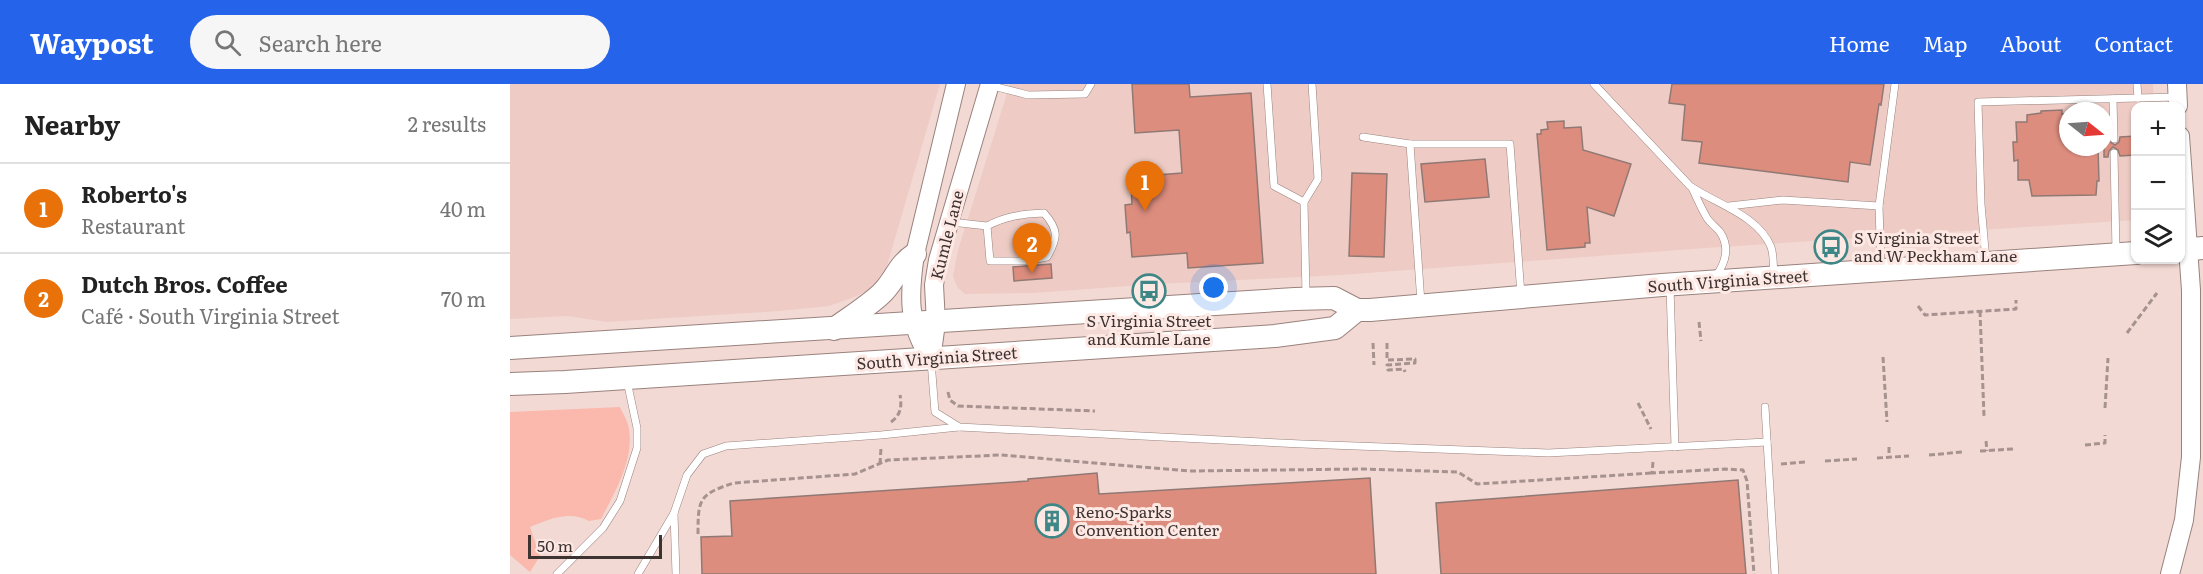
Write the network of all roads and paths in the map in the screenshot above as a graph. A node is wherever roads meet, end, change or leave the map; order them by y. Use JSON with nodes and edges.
{"nodes":[{"id":1,"x":956,"y":84,"type":"edge"},
{"id":2,"x":990,"y":84,"type":"edge"},
{"id":3,"x":1091,"y":84,"type":"edge"},
{"id":4,"x":1267,"y":84,"type":"edge"},
{"id":5,"x":1312,"y":84,"type":"edge"},
{"id":6,"x":1594,"y":84,"type":"edge"},
{"id":7,"x":1895,"y":84,"type":"edge"},
{"id":8,"x":2138,"y":84,"type":"edge"},
{"id":9,"x":2178,"y":96,"type":"edge"},
{"id":10,"x":2138,"y":98,"type":"junction"},
{"id":11,"x":2113,"y":99,"type":"junction"},
{"id":12,"x":1363,"y":137,"type":"dead end"},
{"id":13,"x":2114,"y":139,"type":"dead end"},
{"id":14,"x":1410,"y":144,"type":"junction"},
{"id":15,"x":2114,"y":153,"type":"dead end"},
{"id":16,"x":2183,"y":156,"type":"edge"},
{"id":17,"x":1690,"y":186,"type":"junction"},
{"id":18,"x":1304,"y":202,"type":"junction"},
{"id":19,"x":1729,"y":206,"type":"junction"},
{"id":20,"x":1879,"y":206,"type":"junction"},
{"id":21,"x":949,"y":222,"type":"junction"},
{"id":22,"x":987,"y":226,"type":"junction"},
{"id":23,"x":2191,"y":249,"type":"edge"},
{"id":24,"x":915,"y":254,"type":"junction"},
{"id":25,"x":2126,"y":254,"type":"edge"},
{"id":26,"x":1987,"y":263,"type":"junction"},
{"id":27,"x":1881,"y":270,"type":"junction"},
{"id":28,"x":1774,"y":278,"type":"junction"},
{"id":29,"x":1711,"y":282,"type":"junction"},
{"id":30,"x":1670,"y":285,"type":"junction"},
{"id":31,"x":2157,"y":293,"type":"dead end"},
{"id":32,"x":1521,"y":297,"type":"junction"},
{"id":33,"x":1306,"y":299,"type":"junction"},
{"id":34,"x":2016,"y":300,"type":"dead end"},
{"id":35,"x":1421,"y":306,"type":"junction"},
{"id":36,"x":1918,"y":306,"type":"dead end"},
{"id":37,"x":1357,"y":310,"type":"junction"},
{"id":38,"x":1980,"y":311,"type":"junction"},
{"id":39,"x":936,"y":322,"type":"junction"},
{"id":40,"x":1699,"y":322,"type":"dead end"},
{"id":41,"x":913,"y":324,"type":"junction"},
{"id":42,"x":834,"y":329,"type":"junction"},
{"id":43,"x":2127,"y":333,"type":"dead end"},
{"id":44,"x":510,"y":337,"type":"edge"},
{"id":45,"x":1701,"y":341,"type":"dead end"},
{"id":46,"x":1387,"y":343,"type":"dead end"},
{"id":47,"x":1373,"y":344,"type":"dead end"},
{"id":48,"x":575,"y":345,"type":"junction"},
{"id":49,"x":510,"y":348,"type":"edge"},
{"id":50,"x":1883,"y":357,"type":"dead end"},
{"id":51,"x":931,"y":358,"type":"junction"},
{"id":52,"x":2108,"y":358,"type":"dead end"},
{"id":53,"x":1374,"y":365,"type":"dead end"},
{"id":54,"x":1405,"y":372,"type":"dead end"},
{"id":55,"x":627,"y":378,"type":"junction"},
{"id":56,"x":510,"y":384,"type":"edge"},
{"id":57,"x":948,"y":392,"type":"dead end"},
{"id":58,"x":900,"y":395,"type":"dead end"},
{"id":59,"x":1638,"y":403,"type":"dead end"},
{"id":60,"x":1765,"y":407,"type":"dead end"},
{"id":61,"x":2105,"y":408,"type":"dead end"},
{"id":62,"x":1095,"y":411,"type":"dead end"},
{"id":63,"x":1984,"y":416,"type":"dead end"},
{"id":64,"x":1887,"y":422,"type":"dead end"},
{"id":65,"x":889,"y":423,"type":"dead end"},
{"id":66,"x":959,"y":427,"type":"junction"},
{"id":67,"x":1651,"y":429,"type":"dead end"},
{"id":68,"x":2105,"y":435,"type":"dead end"},
{"id":69,"x":1986,"y":441,"type":"dead end"},
{"id":70,"x":1767,"y":442,"type":"junction"},
{"id":71,"x":2085,"y":445,"type":"dead end"},
{"id":72,"x":881,"y":446,"type":"dead end"},
{"id":73,"x":1675,"y":447,"type":"junction"},
{"id":74,"x":1889,"y":447,"type":"dead end"},
{"id":75,"x":2013,"y":449,"type":"dead end"},
{"id":76,"x":1980,"y":451,"type":"dead end"},
{"id":77,"x":1987,"y":451,"type":"junction"},
{"id":78,"x":1962,"y":452,"type":"dead end"},
{"id":79,"x":1929,"y":455,"type":"dead end"},
{"id":80,"x":1909,"y":456,"type":"dead end"},
{"id":81,"x":1890,"y":457,"type":"junction"},
{"id":82,"x":1877,"y":458,"type":"dead end"},
{"id":83,"x":1857,"y":459,"type":"dead end"},
{"id":84,"x":1825,"y":461,"type":"dead end"},
{"id":85,"x":1653,"y":462,"type":"dead end"},
{"id":86,"x":1805,"y":462,"type":"dead end"},
{"id":87,"x":879,"y":464,"type":"junction"},
{"id":88,"x":1781,"y":464,"type":"dead end"},
{"id":89,"x":1749,"y":466,"type":"dead end"},
{"id":90,"x":1743,"y":470,"type":"junction"},
{"id":91,"x":1652,"y":473,"type":"junction"},
{"id":92,"x":674,"y":513,"type":"junction"},
{"id":93,"x":698,"y":534,"type":"dead end"},
{"id":94,"x":557,"y":574,"type":"edge"},
{"id":95,"x":638,"y":574,"type":"edge"},
{"id":96,"x":676,"y":574,"type":"edge"},
{"id":97,"x":1754,"y":574,"type":"edge"},
{"id":98,"x":1775,"y":574,"type":"edge"},
{"id":99,"x":2170,"y":574,"type":"edge"}],
"edges":[{"from":1,"to":24,"type":"street","name":"Kumle Lane"},
{"from":2,"to":3,"type":"lane"},
{"from":2,"to":21,"type":"street","name":"Kumle Lane"},
{"from":4,"to":18,"type":"lane"},
{"from":5,"to":18,"type":"lane"},
{"from":6,"to":17,"type":"lane"},
{"from":7,"to":20,"type":"lane"},
{"from":8,"to":10,"type":"lane"},
{"from":9,"to":10,"type":"lane"},
{"from":10,"to":11,"type":"lane"},
{"from":11,"to":13,"type":"lane"},
{"from":11,"to":26,"type":"lane"},
{"from":12,"to":14,"type":"lane"},
{"from":14,"to":32,"type":"lane"},
{"from":14,"to":35,"type":"lane"},
{"from":15,"to":25,"type":"lane"},
{"from":16,"to":23,"type":"street"},
{"from":17,"to":19,"type":"lane"},
{"from":17,"to":29,"type":"lane"},
{"from":18,"to":33,"type":"lane"},
{"from":19,"to":20,"type":"lane"},
{"from":19,"to":28,"type":"lane"},
{"from":20,"to":27,"type":"lane"},
{"from":21,"to":22,"type":"lane"},
{"from":21,"to":39,"type":"street","name":"Kumle Lane"},
{"from":22,"to":22,"type":"lane"},
{"from":23,"to":99,"type":"street"},
{"from":24,"to":41,"type":"street","name":"Kumle Lane"},
{"from":24,"to":42,"type":"main road"},
{"from":25,"to":26,"type":"main road","name":"South Virginia Street"},
{"from":26,"to":27,"type":"main road","name":"South Virginia Street"},
{"from":27,"to":28,"type":"main road","name":"South Virginia Street"},
{"from":28,"to":29,"type":"main road","name":"South Virginia Street"},
{"from":29,"to":30,"type":"main road","name":"South Virginia Street"},
{"from":30,"to":32,"type":"main road","name":"South Virginia Street"},
{"from":30,"to":73,"type":"lane"},
{"from":31,"to":43,"type":"path"},
{"from":32,"to":35,"type":"main road","name":"South Virginia Street"},
{"from":33,"to":37,"type":"main road","name":"South Virginia Street"},
{"from":33,"to":39,"type":"main road","name":"South Virginia Street"},
{"from":34,"to":38,"type":"path"},
{"from":35,"to":37,"type":"main road","name":"South Virginia Street"},
{"from":36,"to":38,"type":"path"},
{"from":37,"to":51,"type":"main road","name":"South Virginia Street"},
{"from":38,"to":63,"type":"path"},
{"from":39,"to":41,"type":"main road","name":"South Virginia Street"},
{"from":39,"to":51,"type":"street","name":"Kumle Lane"},
{"from":40,"to":45,"type":"path"},
{"from":41,"to":42,"type":"main road","name":"South Virginia Street"},
{"from":41,"to":51,"type":"street","name":"Kumle Lane"},
{"from":42,"to":48,"type":"main road","name":"South Virginia Street"},
{"from":44,"to":48,"type":"main road"},
{"from":46,"to":54,"type":"path"},
{"from":47,"to":53,"type":"path"},
{"from":48,"to":49,"type":"main road","name":"South Virginia Street"},
{"from":50,"to":64,"type":"path"},
{"from":51,"to":55,"type":"main road","name":"South Virginia Street"},
{"from":51,"to":66,"type":"lane"},
{"from":52,"to":61,"type":"path"},
{"from":55,"to":56,"type":"main road","name":"South Virginia Street"},
{"from":55,"to":94,"type":"lane"},
{"from":57,"to":62,"type":"path"},
{"from":58,"to":65,"type":"path"},
{"from":59,"to":67,"type":"path"},
{"from":60,"to":70,"type":"lane"},
{"from":66,"to":73,"type":"lane"},
{"from":66,"to":92,"type":"lane"},
{"from":68,"to":71,"type":"path"},
{"from":69,"to":77,"type":"path"},
{"from":70,"to":73,"type":"lane"},
{"from":70,"to":98,"type":"lane"},
{"from":72,"to":87,"type":"path"},
{"from":74,"to":81,"type":"path"},
{"from":75,"to":77,"type":"path"},
{"from":76,"to":77,"type":"path"},
{"from":78,"to":79,"type":"path"},
{"from":80,"to":81,"type":"path"},
{"from":81,"to":82,"type":"path"},
{"from":83,"to":84,"type":"path"},
{"from":85,"to":91,"type":"path"},
{"from":86,"to":88,"type":"path"},
{"from":87,"to":91,"type":"path"},
{"from":87,"to":93,"type":"path"},
{"from":89,"to":90,"type":"path"},
{"from":90,"to":91,"type":"path"},
{"from":90,"to":97,"type":"path"},
{"from":92,"to":95,"type":"lane"},
{"from":92,"to":96,"type":"lane"}]}
